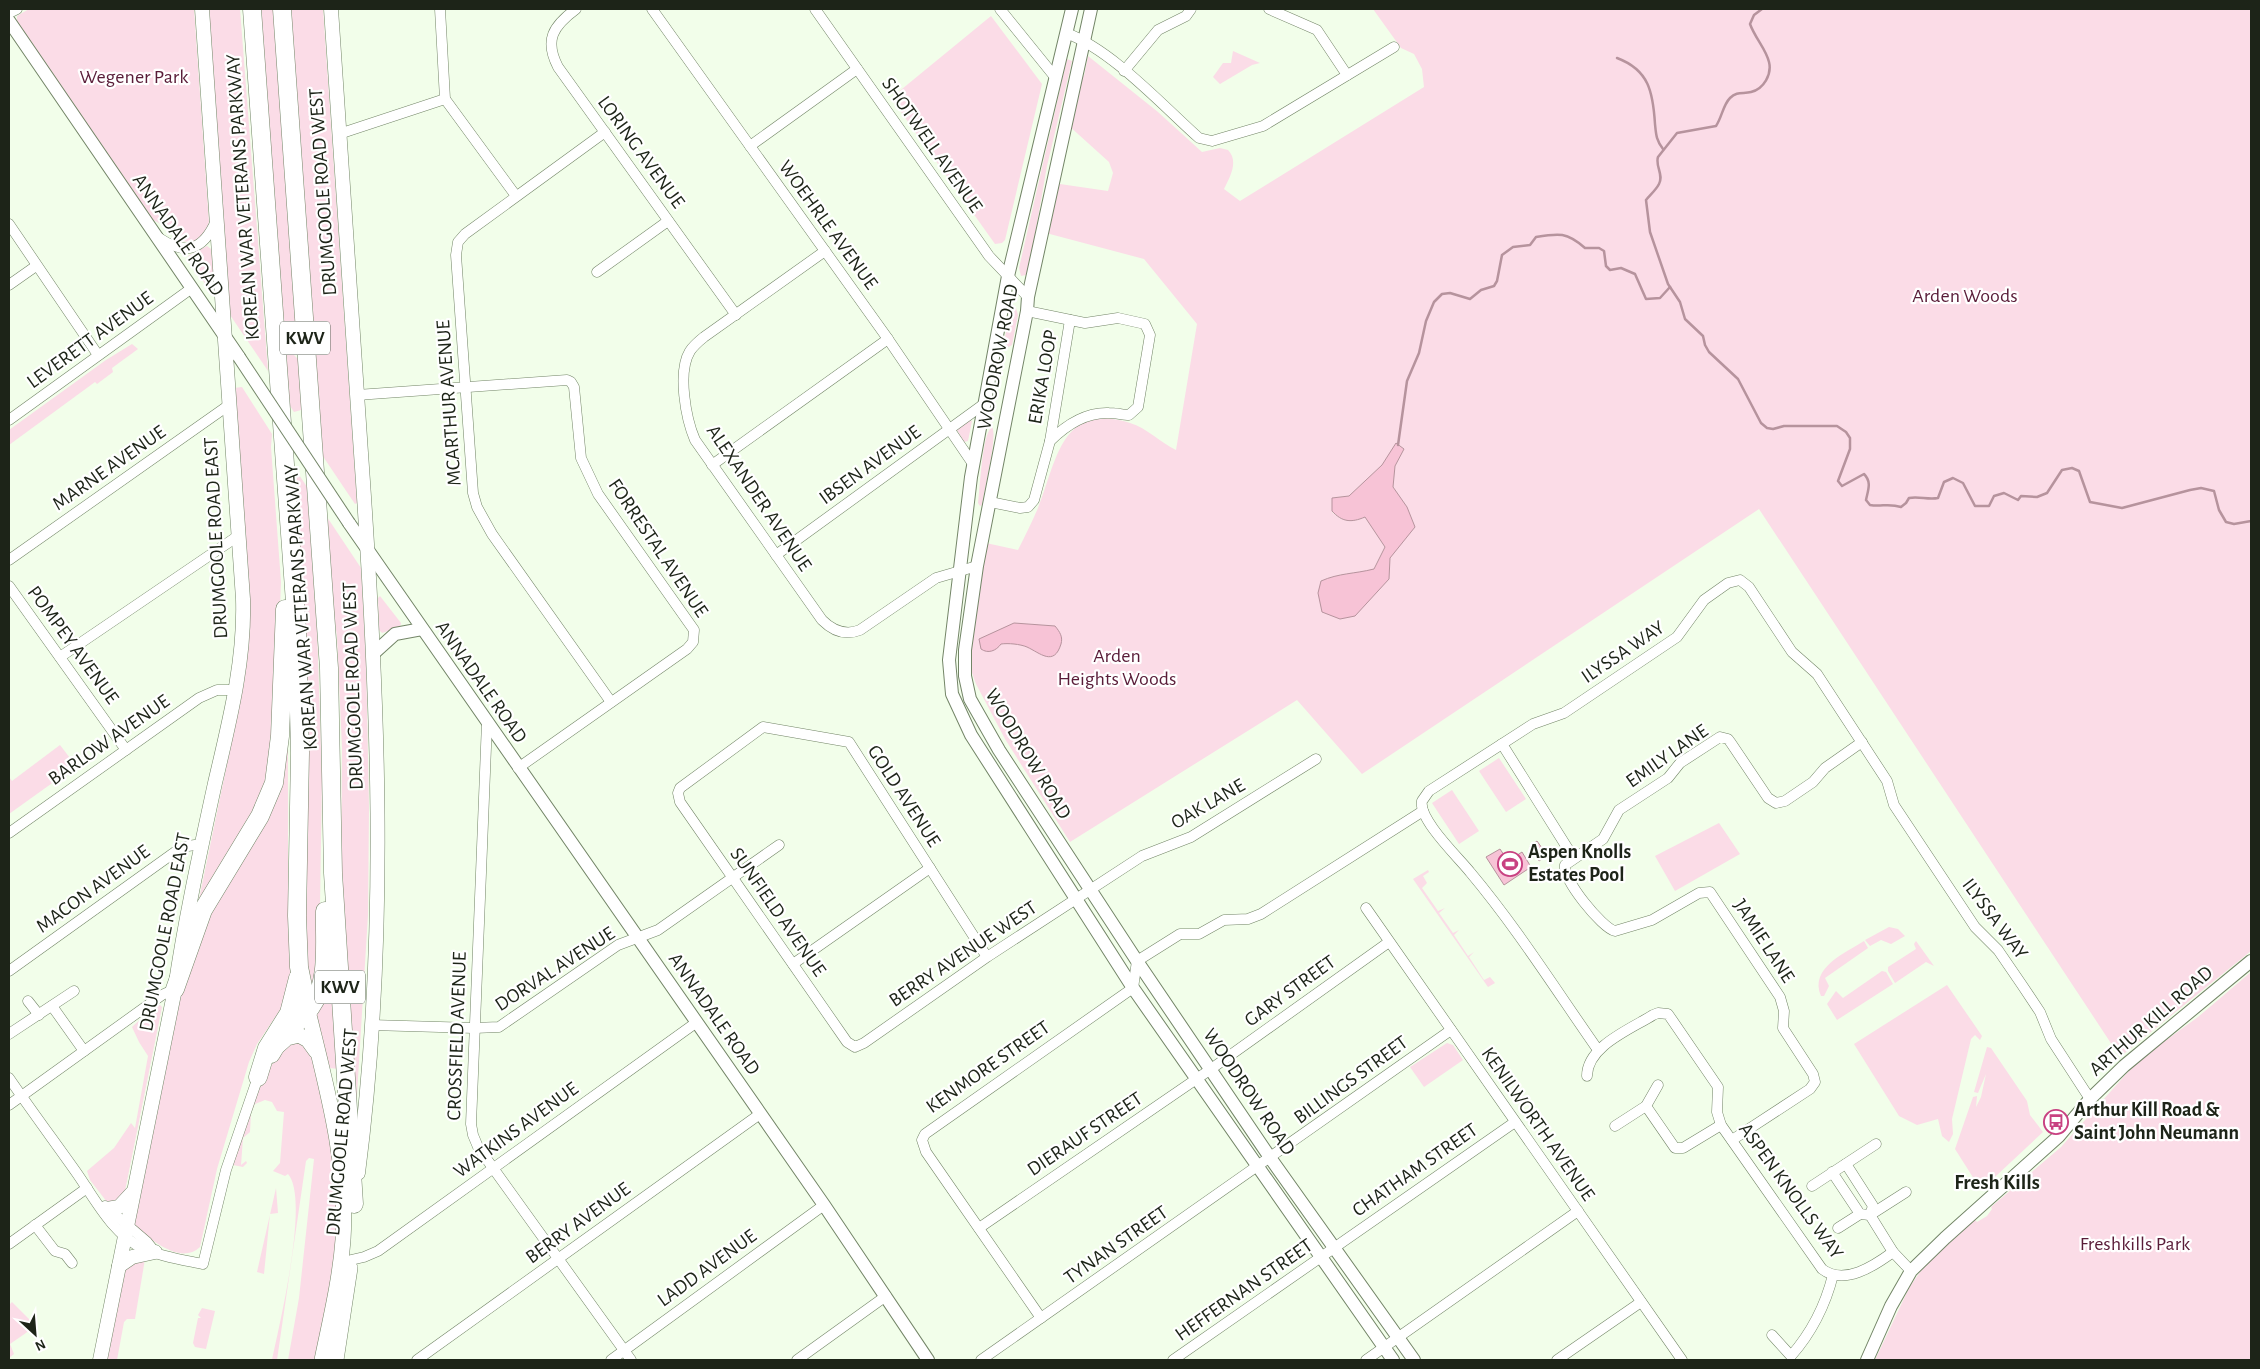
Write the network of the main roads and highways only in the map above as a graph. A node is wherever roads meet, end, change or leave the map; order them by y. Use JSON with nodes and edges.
{"nodes":[{"id":1,"x":202,"y":9,"type":"edge"},
{"id":2,"x":252,"y":9,"type":"edge"},
{"id":3,"x":282,"y":9,"type":"edge"},
{"id":4,"x":331,"y":9,"type":"edge"},
{"id":5,"x":284,"y":473,"type":"junction"},
{"id":6,"x":332,"y":771,"type":"junction"},
{"id":7,"x":299,"y":967,"type":"junction"},
{"id":8,"x":175,"y":989,"type":"junction"},
{"id":9,"x":308,"y":1011,"type":"junction"},
{"id":10,"x":318,"y":1053,"type":"junction"},
{"id":11,"x":270,"y":1054,"type":"junction"},
{"id":12,"x":258,"y":1077,"type":"joint"},
{"id":13,"x":134,"y":1190,"type":"junction"},
{"id":14,"x":354,"y":1204,"type":"junction"},
{"id":15,"x":107,"y":1208,"type":"road end"},
{"id":16,"x":155,"y":1252,"type":"road end"},
{"id":17,"x":119,"y":1266,"type":"junction"},
{"id":18,"x":100,"y":1360,"type":"edge"},
{"id":19,"x":322,"y":1360,"type":"edge"},
{"id":20,"x":336,"y":1360,"type":"edge"}],
"edges":[{"from":1,"to":8,"type":"main road","name":"DRUMGOOLE ROAD EAST"},
{"from":2,"to":5,"type":"highway","name":"KOREAN WAR VETERANS PARKWAY","number":"KWV"},
{"from":3,"to":6,"type":"highway","name":"KOREAN WAR VETERANS PARKWAY","number":"KWV"},
{"from":4,"to":14,"type":"main road","name":"DRUMGOOLE ROAD WEST"},
{"from":5,"to":7,"type":"highway","name":"KOREAN WAR VETERANS PARKWAY","number":"KWV"},
{"from":5,"to":8,"type":"highway"},
{"from":6,"to":9,"type":"highway"},
{"from":6,"to":14,"type":"highway","name":"KOREAN WAR VETERANS PARKWAY","number":"KWV"},
{"from":7,"to":9,"type":"highway","name":"KOREAN WAR VETERANS PARKWAY","number":"KWV"},
{"from":7,"to":12,"type":"highway"},
{"from":8,"to":13,"type":"main road","name":"DRUMGOOLE ROAD EAST"},
{"from":9,"to":10,"type":"main road","name":"DRUMGOOLE ROAD WEST"},
{"from":9,"to":11,"type":"highway"},
{"from":10,"to":11,"type":"main road"},
{"from":10,"to":19,"type":"main road","name":"DRUMGOOLE ROAD WEST"},
{"from":11,"to":12,"type":"main road"},
{"from":13,"to":15,"type":"main road"},
{"from":13,"to":17,"type":"main road","name":"DRUMGOOLE ROAD EAST"},
{"from":14,"to":20,"type":"main road","name":"DRUMGOOLE ROAD WEST"},
{"from":16,"to":17,"type":"main road"},
{"from":17,"to":18,"type":"main road","name":"DRUMGOOLE ROAD EAST"}]}
